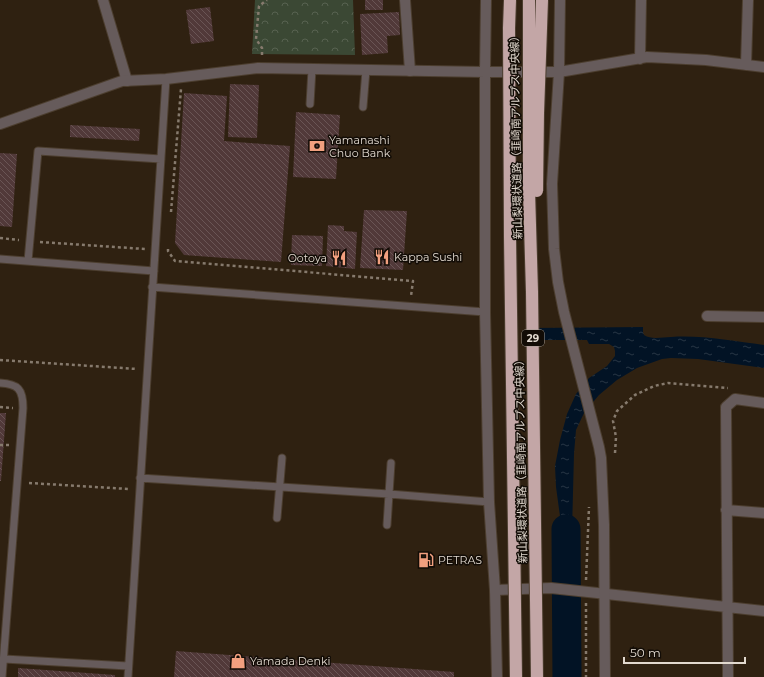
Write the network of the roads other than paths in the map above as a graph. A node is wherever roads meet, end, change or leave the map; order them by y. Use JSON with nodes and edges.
{"nodes":[{"id":1,"x":103,"y":0,"type":"edge"},
{"id":2,"x":405,"y":0,"type":"edge"},
{"id":3,"x":486,"y":0,"type":"edge"},
{"id":4,"x":510,"y":0,"type":"edge"},
{"id":5,"x":529,"y":0,"type":"edge"},
{"id":6,"x":542,"y":0,"type":"edge"},
{"id":7,"x":560,"y":0,"type":"edge"},
{"id":8,"x":641,"y":0,"type":"edge"},
{"id":9,"x":748,"y":0,"type":"edge"},
{"id":10,"x":640,"y":59,"type":"junction"},
{"id":11,"x":746,"y":65,"type":"junction"},
{"id":12,"x":764,"y":67,"type":"edge"},
{"id":13,"x":312,"y":69,"type":"junction"},
{"id":14,"x":366,"y":70,"type":"junction"},
{"id":15,"x":410,"y":71,"type":"junction"},
{"id":16,"x":485,"y":72,"type":"junction"},
{"id":17,"x":559,"y":72,"type":"junction"},
{"id":18,"x":166,"y":79,"type":"junction"},
{"id":19,"x":127,"y":80,"type":"junction"},
{"id":20,"x":310,"y":104,"type":"dead end"},
{"id":21,"x":363,"y":107,"type":"dead end"},
{"id":22,"x":0,"y":124,"type":"edge"},
{"id":23,"x":161,"y":158,"type":"junction"},
{"id":24,"x":0,"y":259,"type":"edge"},
{"id":25,"x":28,"y":261,"type":"junction"},
{"id":26,"x":154,"y":271,"type":"junction"},
{"id":27,"x":152,"y":287,"type":"junction"},
{"id":28,"x":532,"y":292,"type":"junction"},
{"id":29,"x":485,"y":312,"type":"junction"},
{"id":30,"x":707,"y":316,"type":"dead end"},
{"id":31,"x":764,"y":317,"type":"edge"},
{"id":32,"x":0,"y":383,"type":"edge"},
{"id":33,"x":764,"y":403,"type":"edge"},
{"id":34,"x":282,"y":458,"type":"dead end"},
{"id":35,"x":392,"y":463,"type":"dead end"},
{"id":36,"x":140,"y":478,"type":"junction"},
{"id":37,"x":280,"y":487,"type":"junction"},
{"id":38,"x":389,"y":494,"type":"junction"},
{"id":39,"x":489,"y":502,"type":"junction"},
{"id":40,"x":726,"y":510,"type":"junction"},
{"id":41,"x":764,"y":513,"type":"edge"},
{"id":42,"x":277,"y":518,"type":"dead end"},
{"id":43,"x":387,"y":525,"type":"dead end"},
{"id":44,"x":495,"y":590,"type":"junction"},
{"id":45,"x":604,"y":595,"type":"junction"},
{"id":46,"x":727,"y":607,"type":"junction"},
{"id":47,"x":764,"y":611,"type":"edge"},
{"id":48,"x":4,"y":659,"type":"junction"},
{"id":49,"x":128,"y":666,"type":"junction"},
{"id":50,"x":2,"y":677,"type":"edge"},
{"id":51,"x":128,"y":677,"type":"edge"},
{"id":52,"x":497,"y":677,"type":"edge"},
{"id":53,"x":516,"y":677,"type":"edge"},
{"id":54,"x":537,"y":677,"type":"edge"},
{"id":55,"x":605,"y":677,"type":"edge"},
{"id":56,"x":728,"y":677,"type":"edge"}],
"edges":[{"from":1,"to":19,"type":"street"},
{"from":2,"to":15,"type":"street"},
{"from":3,"to":16,"type":"street"},
{"from":4,"to":53,"type":"highway","name":"新山梨環状道路（韮崎南アルプス中央線）","number":"29","bridge":true},
{"from":5,"to":28,"type":"highway","name":"新山梨環状道路（韮崎南アルプス中央線）","number":"29","bridge":true},
{"from":6,"to":28,"type":"highway","bridge":true},
{"from":7,"to":17,"type":"street"},
{"from":8,"to":10,"type":"street"},
{"from":9,"to":11,"type":"street"},
{"from":10,"to":11,"type":"street"},
{"from":10,"to":17,"type":"street"},
{"from":11,"to":12,"type":"street"},
{"from":13,"to":14,"type":"street"},
{"from":13,"to":18,"type":"street"},
{"from":13,"to":20,"type":"lane"},
{"from":14,"to":15,"type":"street"},
{"from":14,"to":21,"type":"lane"},
{"from":15,"to":16,"type":"street"},
{"from":16,"to":17,"type":"street"},
{"from":16,"to":29,"type":"street"},
{"from":17,"to":45,"type":"street"},
{"from":18,"to":19,"type":"street"},
{"from":18,"to":23,"type":"lane"},
{"from":19,"to":22,"type":"street"},
{"from":23,"to":25,"type":"lane"},
{"from":23,"to":26,"type":"lane"},
{"from":24,"to":25,"type":"lane"},
{"from":25,"to":26,"type":"lane"},
{"from":26,"to":27,"type":"lane"},
{"from":27,"to":29,"type":"lane"},
{"from":27,"to":36,"type":"lane"},
{"from":28,"to":54,"type":"highway","name":"新山梨環状道路（韮崎南アルプス中央線）","number":"29","bridge":true},
{"from":29,"to":39,"type":"street"},
{"from":30,"to":31,"type":"street"},
{"from":32,"to":48,"type":"lane"},
{"from":33,"to":40,"type":"street"},
{"from":34,"to":37,"type":"lane"},
{"from":35,"to":38,"type":"lane"},
{"from":36,"to":37,"type":"lane"},
{"from":36,"to":49,"type":"lane"},
{"from":37,"to":38,"type":"lane"},
{"from":37,"to":42,"type":"lane"},
{"from":38,"to":39,"type":"lane"},
{"from":38,"to":43,"type":"lane"},
{"from":39,"to":44,"type":"street"},
{"from":40,"to":41,"type":"street"},
{"from":40,"to":46,"type":"street"},
{"from":44,"to":45,"type":"street"},
{"from":44,"to":52,"type":"street"},
{"from":45,"to":46,"type":"street"},
{"from":45,"to":55,"type":"street"},
{"from":46,"to":47,"type":"street"},
{"from":46,"to":56,"type":"street"},
{"from":48,"to":49,"type":"lane"},
{"from":48,"to":50,"type":"lane"},
{"from":49,"to":51,"type":"lane"}]}
